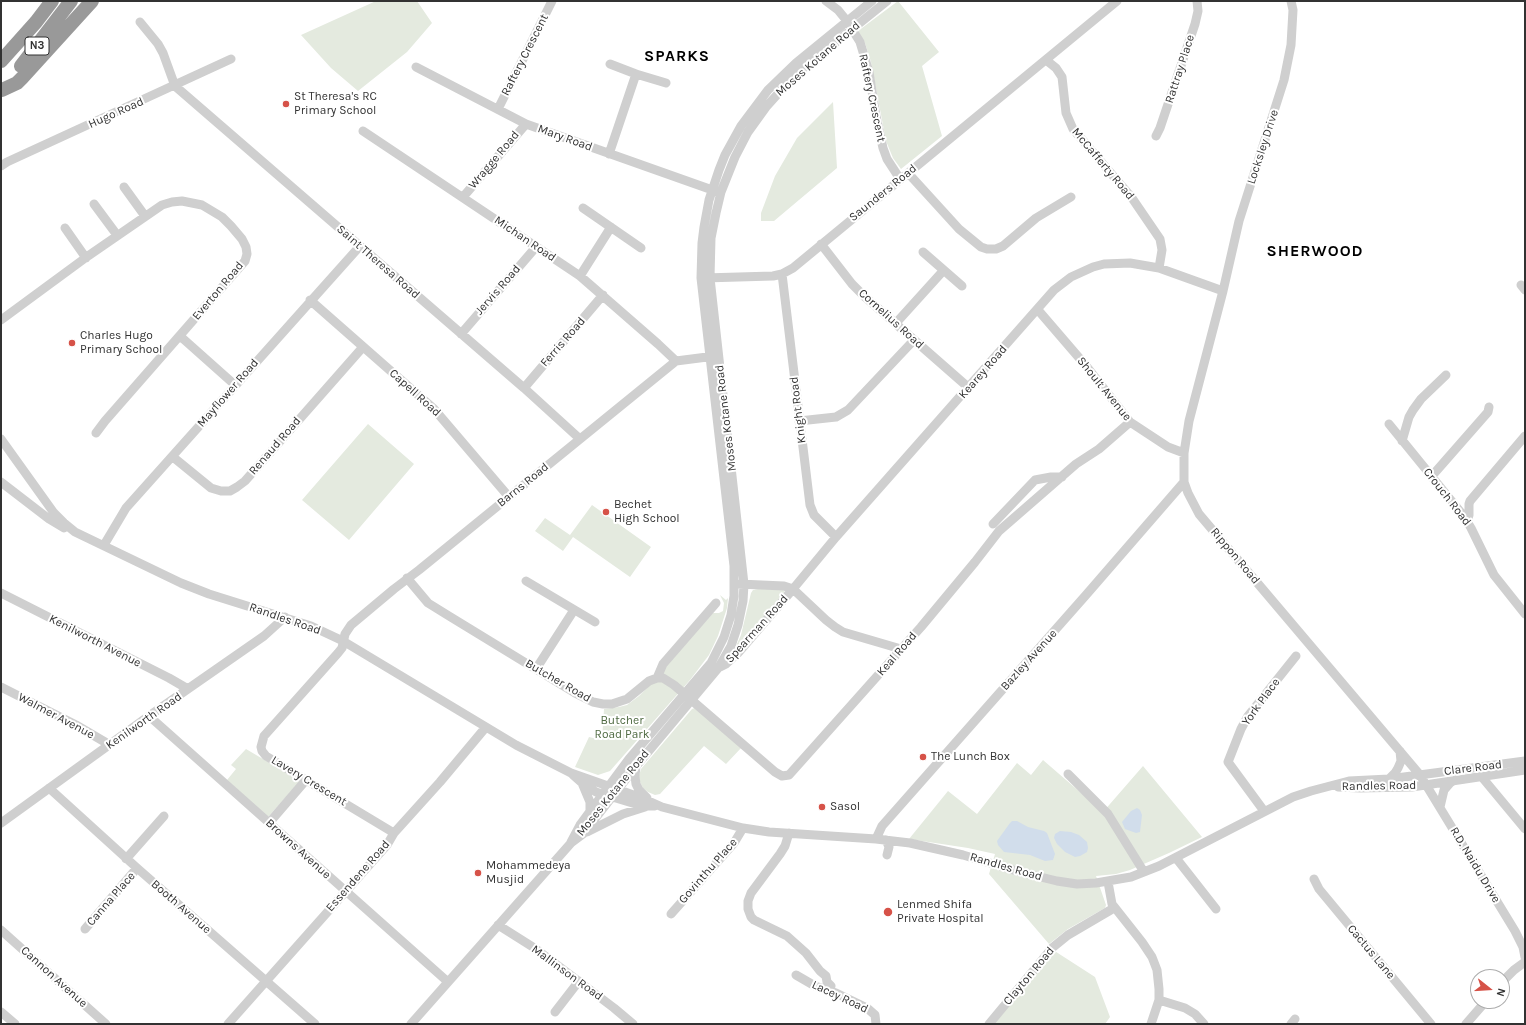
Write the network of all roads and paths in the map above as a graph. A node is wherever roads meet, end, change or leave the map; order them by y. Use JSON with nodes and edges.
{"nodes":[{"id":1,"x":40,"y":1,"type":"edge"},
{"id":2,"x":52,"y":1,"type":"edge"},
{"id":3,"x":71,"y":1,"type":"edge"},
{"id":4,"x":92,"y":1,"type":"edge"},
{"id":5,"x":552,"y":1,"type":"edge"},
{"id":6,"x":826,"y":1,"type":"edge"},
{"id":7,"x":872,"y":1,"type":"edge"},
{"id":8,"x":887,"y":1,"type":"edge"},
{"id":9,"x":1117,"y":1,"type":"edge"},
{"id":10,"x":1197,"y":1,"type":"edge"},
{"id":11,"x":1291,"y":1,"type":"edge"},
{"id":12,"x":140,"y":22,"type":"dead end"},
{"id":13,"x":850,"y":25,"type":"junction"},
{"id":14,"x":4,"y":58,"type":"edge"},
{"id":15,"x":231,"y":59,"type":"dead end"},
{"id":16,"x":1046,"y":60,"type":"junction"},
{"id":17,"x":610,"y":64,"type":"dead end"},
{"id":18,"x":416,"y":67,"type":"dead end"},
{"id":19,"x":636,"y":74,"type":"junction"},
{"id":20,"x":666,"y":83,"type":"dead end"},
{"id":21,"x":175,"y":86,"type":"junction"},
{"id":22,"x":1,"y":91,"type":"edge"},
{"id":23,"x":498,"y":109,"type":"junction"},
{"id":24,"x":526,"y":124,"type":"junction"},
{"id":25,"x":363,"y":131,"type":"dead end"},
{"id":26,"x":1156,"y":136,"type":"dead end"},
{"id":27,"x":609,"y":154,"type":"junction"},
{"id":28,"x":1,"y":166,"type":"edge"},
{"id":29,"x":908,"y":173,"type":"junction"},
{"id":30,"x":900,"y":179,"type":"junction"},
{"id":31,"x":124,"y":187,"type":"dead end"},
{"id":32,"x":717,"y":191,"type":"junction"},
{"id":33,"x":463,"y":197,"type":"junction"},
{"id":34,"x":1071,"y":197,"type":"dead end"},
{"id":35,"x":94,"y":204,"type":"dead end"},
{"id":36,"x":583,"y":208,"type":"dead end"},
{"id":37,"x":145,"y":216,"type":"junction"},
{"id":38,"x":611,"y":227,"type":"junction"},
{"id":39,"x":65,"y":228,"type":"dead end"},
{"id":40,"x":118,"y":235,"type":"junction"},
{"id":41,"x":821,"y":244,"type":"junction"},
{"id":42,"x":360,"y":246,"type":"junction"},
{"id":43,"x":536,"y":247,"type":"junction"},
{"id":44,"x":641,"y":248,"type":"dead end"},
{"id":45,"x":923,"y":252,"type":"dead end"},
{"id":46,"x":86,"y":258,"type":"junction"},
{"id":47,"x":1159,"y":268,"type":"junction"},
{"id":48,"x":944,"y":271,"type":"junction"},
{"id":49,"x":782,"y":274,"type":"junction"},
{"id":50,"x":580,"y":276,"type":"junction"},
{"id":51,"x":705,"y":278,"type":"junction"},
{"id":52,"x":962,"y":286,"type":"dead end"},
{"id":53,"x":1223,"y":291,"type":"junction"},
{"id":54,"x":603,"y":295,"type":"junction"},
{"id":55,"x":310,"y":300,"type":"junction"},
{"id":56,"x":1038,"y":310,"type":"junction"},
{"id":57,"x":1,"y":320,"type":"edge"},
{"id":58,"x":896,"y":324,"type":"junction"},
{"id":59,"x":461,"y":334,"type":"junction"},
{"id":60,"x":180,"y":336,"type":"junction"},
{"id":61,"x":914,"y":340,"type":"junction"},
{"id":62,"x":363,"y":346,"type":"junction"},
{"id":63,"x":714,"y":356,"type":"junction"},
{"id":64,"x":676,"y":361,"type":"junction"},
{"id":65,"x":1446,"y":375,"type":"dead end"},
{"id":66,"x":236,"y":385,"type":"junction"},
{"id":67,"x":524,"y":388,"type":"junction"},
{"id":68,"x":969,"y":388,"type":"junction"},
{"id":69,"x":1489,"y":407,"type":"dead end"},
{"id":70,"x":799,"y":421,"type":"junction"},
{"id":71,"x":1130,"y":422,"type":"junction"},
{"id":72,"x":1389,"y":424,"type":"dead end"},
{"id":73,"x":96,"y":433,"type":"dead end"},
{"id":74,"x":1525,"y":436,"type":"edge"},
{"id":75,"x":1,"y":439,"type":"edge"},
{"id":76,"x":580,"y":439,"type":"junction"},
{"id":77,"x":1402,"y":441,"type":"junction"},
{"id":78,"x":1184,"y":452,"type":"junction"},
{"id":79,"x":173,"y":457,"type":"junction"},
{"id":80,"x":1062,"y":477,"type":"junction"},
{"id":81,"x":1431,"y":477,"type":"junction"},
{"id":82,"x":1,"y":482,"type":"edge"},
{"id":83,"x":1184,"y":482,"type":"junction"},
{"id":84,"x":509,"y":497,"type":"junction"},
{"id":85,"x":44,"y":498,"type":"junction"},
{"id":86,"x":28,"y":502,"type":"junction"},
{"id":87,"x":1466,"y":521,"type":"junction"},
{"id":88,"x":993,"y":524,"type":"dead end"},
{"id":89,"x":75,"y":532,"type":"junction"},
{"id":90,"x":836,"y":536,"type":"junction"},
{"id":91,"x":104,"y":545,"type":"junction"},
{"id":92,"x":407,"y":578,"type":"junction"},
{"id":93,"x":526,"y":580,"type":"dead end"},
{"id":94,"x":735,"y":584,"type":"junction"},
{"id":95,"x":744,"y":584,"type":"junction"},
{"id":96,"x":793,"y":589,"type":"junction"},
{"id":97,"x":1,"y":593,"type":"edge"},
{"id":98,"x":716,"y":603,"type":"dead end"},
{"id":99,"x":574,"y":610,"type":"junction"},
{"id":100,"x":1525,"y":614,"type":"edge"},
{"id":101,"x":285,"y":617,"type":"junction"},
{"id":102,"x":595,"y":622,"type":"dead end"},
{"id":103,"x":343,"y":641,"type":"junction"},
{"id":104,"x":901,"y":649,"type":"junction"},
{"id":105,"x":1296,"y":656,"type":"dead end"},
{"id":106,"x":719,"y":667,"type":"junction"},
{"id":107,"x":536,"y":669,"type":"junction"},
{"id":108,"x":657,"y":678,"type":"junction"},
{"id":109,"x":1,"y":687,"type":"edge"},
{"id":110,"x":188,"y":689,"type":"junction"},
{"id":111,"x":689,"y":697,"type":"junction"},
{"id":112,"x":149,"y":716,"type":"junction"},
{"id":113,"x":486,"y":727,"type":"junction"},
{"id":114,"x":110,"y":745,"type":"junction"},
{"id":115,"x":1400,"y":751,"type":"junction"},
{"id":116,"x":1525,"y":761,"type":"edge"},
{"id":117,"x":636,"y":765,"type":"junction"},
{"id":118,"x":1525,"y":770,"type":"edge"},
{"id":119,"x":571,"y":773,"type":"junction"},
{"id":120,"x":1068,"y":774,"type":"dead end"},
{"id":121,"x":1420,"y":775,"type":"junction"},
{"id":122,"x":1481,"y":776,"type":"junction"},
{"id":123,"x":1388,"y":779,"type":"junction"},
{"id":124,"x":1458,"y":779,"type":"junction"},
{"id":125,"x":306,"y":780,"type":"junction"},
{"id":126,"x":582,"y":783,"type":"junction"},
{"id":127,"x":1426,"y":784,"type":"junction"},
{"id":128,"x":609,"y":786,"type":"junction"},
{"id":129,"x":1332,"y":786,"type":"junction"},
{"id":130,"x":49,"y":788,"type":"junction"},
{"id":131,"x":618,"y":789,"type":"junction"},
{"id":132,"x":603,"y":794,"type":"junction"},
{"id":133,"x":612,"y":797,"type":"junction"},
{"id":134,"x":649,"y":804,"type":"junction"},
{"id":135,"x":1440,"y":807,"type":"junction"},
{"id":136,"x":1264,"y":811,"type":"junction"},
{"id":137,"x":590,"y":812,"type":"junction"},
{"id":138,"x":164,"y":816,"type":"dead end"},
{"id":139,"x":1,"y":823,"type":"edge"},
{"id":140,"x":269,"y":823,"type":"junction"},
{"id":141,"x":743,"y":828,"type":"junction"},
{"id":142,"x":1525,"y":828,"type":"edge"},
{"id":143,"x":394,"y":833,"type":"junction"},
{"id":144,"x":583,"y":834,"type":"junction"},
{"id":145,"x":789,"y":834,"type":"junction"},
{"id":146,"x":876,"y":839,"type":"junction"},
{"id":147,"x":886,"y":840,"type":"junction"},
{"id":148,"x":571,"y":843,"type":"junction"},
{"id":149,"x":887,"y":855,"type":"dead end"},
{"id":150,"x":1176,"y":858,"type":"junction"},
{"id":151,"x":126,"y":859,"type":"junction"},
{"id":152,"x":137,"y":868,"type":"junction"},
{"id":153,"x":1144,"y":872,"type":"junction"},
{"id":154,"x":1314,"y":879,"type":"dead end"},
{"id":155,"x":1108,"y":882,"type":"junction"},
{"id":156,"x":346,"y":891,"type":"junction"},
{"id":157,"x":1114,"y":908,"type":"junction"},
{"id":158,"x":1216,"y":908,"type":"dead end"},
{"id":159,"x":671,"y":914,"type":"dead end"},
{"id":160,"x":498,"y":925,"type":"junction"},
{"id":161,"x":85,"y":929,"type":"dead end"},
{"id":162,"x":1,"y":930,"type":"edge"},
{"id":163,"x":1525,"y":957,"type":"edge"},
{"id":164,"x":1525,"y":962,"type":"edge"},
{"id":165,"x":1510,"y":974,"type":"edge"},
{"id":166,"x":796,"y":975,"type":"dead end"},
{"id":167,"x":580,"y":981,"type":"junction"},
{"id":168,"x":266,"y":982,"type":"junction"},
{"id":169,"x":448,"y":982,"type":"junction"},
{"id":170,"x":829,"y":991,"type":"junction"},
{"id":171,"x":1159,"y":1000,"type":"junction"},
{"id":172,"x":1479,"y":1009,"type":"edge"},
{"id":173,"x":1,"y":1012,"type":"edge"},
{"id":174,"x":555,"y":1012,"type":"dead end"},
{"id":175,"x":15,"y":1024,"type":"edge"},
{"id":176,"x":106,"y":1024,"type":"edge"},
{"id":177,"x":228,"y":1024,"type":"edge"},
{"id":178,"x":315,"y":1024,"type":"edge"},
{"id":179,"x":411,"y":1024,"type":"edge"},
{"id":180,"x":633,"y":1024,"type":"edge"},
{"id":181,"x":876,"y":1024,"type":"edge"},
{"id":182,"x":989,"y":1024,"type":"edge"},
{"id":183,"x":1151,"y":1024,"type":"edge"},
{"id":184,"x":1204,"y":1024,"type":"edge"},
{"id":185,"x":1431,"y":1024,"type":"edge"},
{"id":186,"x":1466,"y":1024,"type":"edge"}],
"edges":[{"from":1,"to":14,"type":"highway"},
{"from":2,"to":14,"type":"highway","number":"N3"},
{"from":3,"to":22,"type":"highway","number":"N3"},
{"from":4,"to":22,"type":"highway"},
{"from":5,"to":23,"type":"street","name":"Raftery Crescent"},
{"from":6,"to":13,"type":"street","name":"Raftery Crescent"},
{"from":7,"to":13,"type":"street","name":"Moses Kotane Road"},
{"from":8,"to":13,"type":"street","name":"Moses Kotane Road"},
{"from":9,"to":16,"type":"street","name":"Saunders Road"},
{"from":10,"to":26,"type":"street","name":"Rattray Place"},
{"from":11,"to":53,"type":"street","name":"Locksley Drive"},
{"from":12,"to":21,"type":"street"},
{"from":13,"to":30,"type":"street","name":"Raftery Crescent"},
{"from":13,"to":32,"type":"street","name":"Moses Kotane Road"},
{"from":15,"to":21,"type":"street","name":"Hugo Road"},
{"from":16,"to":29,"type":"street","name":"Saunders Road"},
{"from":16,"to":47,"type":"street","name":"McCafferty Road"},
{"from":17,"to":19,"type":"street"},
{"from":18,"to":23,"type":"street","name":"Mary Road"},
{"from":19,"to":20,"type":"street"},
{"from":19,"to":27,"type":"street"},
{"from":21,"to":28,"type":"street","name":"Hugo Road"},
{"from":21,"to":42,"type":"street","name":"Saint Theresa Road"},
{"from":23,"to":24,"type":"street","name":"Mary Road"},
{"from":24,"to":27,"type":"street","name":"Mary Road"},
{"from":24,"to":33,"type":"street","name":"Wragge Road"},
{"from":25,"to":33,"type":"street","name":"Michan Road"},
{"from":27,"to":32,"type":"street","name":"Mary Road"},
{"from":29,"to":30,"type":"street","name":"Saunders Road"},
{"from":29,"to":34,"type":"street"},
{"from":30,"to":41,"type":"street","name":"Saunders Road"},
{"from":31,"to":37,"type":"street"},
{"from":32,"to":51,"type":"street","name":"Moses Kotane Road"},
{"from":33,"to":43,"type":"street","name":"Michan Road"},
{"from":35,"to":40,"type":"street"},
{"from":36,"to":38,"type":"street"},
{"from":37,"to":40,"type":"street","name":"Everton Road"},
{"from":37,"to":60,"type":"street","name":"Everton Road"},
{"from":38,"to":44,"type":"street"},
{"from":38,"to":50,"type":"street"},
{"from":39,"to":46,"type":"street"},
{"from":40,"to":46,"type":"street","name":"Everton Road"},
{"from":41,"to":49,"type":"street","name":"Saunders Road"},
{"from":41,"to":58,"type":"street","name":"Cornelius Road"},
{"from":42,"to":55,"type":"street","name":"Mayflower Road"},
{"from":42,"to":59,"type":"street","name":"Saint Theresa Road"},
{"from":43,"to":50,"type":"street","name":"Michan Road"},
{"from":43,"to":59,"type":"street","name":"Jervis Road"},
{"from":45,"to":48,"type":"street"},
{"from":46,"to":57,"type":"street","name":"Everton Road"},
{"from":47,"to":53,"type":"street","name":"Kearey Road"},
{"from":47,"to":56,"type":"street","name":"Kearey Road"},
{"from":48,"to":52,"type":"street"},
{"from":48,"to":58,"type":"street"},
{"from":49,"to":51,"type":"street","name":"Saunders Road"},
{"from":49,"to":70,"type":"street","name":"Knight Road"},
{"from":50,"to":54,"type":"street","name":"Michan Road"},
{"from":51,"to":63,"type":"street","name":"Moses Kotane Road"},
{"from":53,"to":78,"type":"street","name":"Rippon Road"},
{"from":54,"to":64,"type":"street","name":"Michan Road"},
{"from":54,"to":67,"type":"street","name":"Ferris Road"},
{"from":55,"to":62,"type":"street","name":"Capell Road"},
{"from":55,"to":66,"type":"street","name":"Mayflower Road"},
{"from":56,"to":68,"type":"street","name":"Kearey Road"},
{"from":56,"to":71,"type":"street","name":"Shoult Avenue"},
{"from":58,"to":61,"type":"street","name":"Cornelius Road"},
{"from":59,"to":67,"type":"street","name":"Saint Theresa Road"},
{"from":60,"to":66,"type":"street"},
{"from":60,"to":73,"type":"street","name":"Everton Road"},
{"from":61,"to":68,"type":"street","name":"Cornelius Road"},
{"from":61,"to":70,"type":"street"},
{"from":62,"to":79,"type":"street","name":"Renaud Road"},
{"from":62,"to":84,"type":"street","name":"Capell Road"},
{"from":63,"to":64,"type":"street"},
{"from":63,"to":94,"type":"street","name":"Moses Kotane Road"},
{"from":63,"to":95,"type":"street","name":"Moses Kotane Road"},
{"from":64,"to":76,"type":"street","name":"Barns Road"},
{"from":65,"to":77,"type":"street"},
{"from":66,"to":79,"type":"street","name":"Mayflower Road"},
{"from":67,"to":76,"type":"street","name":"Saint Theresa Road"},
{"from":68,"to":90,"type":"street","name":"Kearey Road"},
{"from":69,"to":81,"type":"street"},
{"from":70,"to":90,"type":"street","name":"Knight Road"},
{"from":71,"to":78,"type":"street","name":"Shoult Avenue"},
{"from":71,"to":80,"type":"street","name":"Keal Road"},
{"from":72,"to":77,"type":"street","name":"Crouch Road"},
{"from":74,"to":87,"type":"street"},
{"from":75,"to":85,"type":"street","name":"Randles Road"},
{"from":76,"to":84,"type":"street","name":"Barns Road"},
{"from":77,"to":81,"type":"street","name":"Crouch Road"},
{"from":78,"to":83,"type":"street","name":"Rippon Road"},
{"from":79,"to":91,"type":"street","name":"Mayflower Road"},
{"from":80,"to":88,"type":"street"},
{"from":80,"to":104,"type":"street","name":"Keal Road"},
{"from":81,"to":87,"type":"street","name":"Crouch Road"},
{"from":82,"to":86,"type":"street"},
{"from":83,"to":115,"type":"street","name":"Rippon Road"},
{"from":83,"to":146,"type":"street","name":"Bazley Avenue"},
{"from":84,"to":92,"type":"street","name":"Barns Road"},
{"from":85,"to":86,"type":"street"},
{"from":85,"to":89,"type":"street","name":"Randles Road"},
{"from":86,"to":89,"type":"street"},
{"from":87,"to":100,"type":"street","name":"Crouch Road"},
{"from":89,"to":91,"type":"street","name":"Randles Road"},
{"from":90,"to":96,"type":"street","name":"Kearey Road"},
{"from":91,"to":101,"type":"street","name":"Randles Road"},
{"from":92,"to":103,"type":"street","name":"Barns Road"},
{"from":92,"to":107,"type":"street","name":"Butcher Road"},
{"from":93,"to":99,"type":"street"},
{"from":94,"to":95,"type":"street"},
{"from":94,"to":111,"type":"street","name":"Moses Kotane Road"},
{"from":95,"to":96,"type":"street"},
{"from":95,"to":106,"type":"street","name":"Moses Kotane Road"},
{"from":96,"to":104,"type":"street"},
{"from":96,"to":106,"type":"street","name":"Spearman Road"},
{"from":97,"to":110,"type":"street","name":"Kenilworth Avenue"},
{"from":98,"to":108,"type":"street"},
{"from":99,"to":102,"type":"street"},
{"from":99,"to":107,"type":"street"},
{"from":101,"to":103,"type":"street","name":"Randles Road"},
{"from":101,"to":110,"type":"street","name":"Kenilworth Road"},
{"from":103,"to":113,"type":"street","name":"Randles Road"},
{"from":103,"to":125,"type":"street","name":"Lavery Crescent"},
{"from":104,"to":111,"type":"street","name":"Keal Road"},
{"from":105,"to":136,"type":"street","name":"York Place"},
{"from":106,"to":111,"type":"street","name":"Moses Kotane Road"},
{"from":107,"to":108,"type":"street","name":"Butcher Road"},
{"from":108,"to":111,"type":"street","name":"Keal Road"},
{"from":109,"to":114,"type":"street","name":"Walmer Avenue"},
{"from":110,"to":112,"type":"street","name":"Kenilworth Road"},
{"from":111,"to":117,"type":"street","name":"Moses Kotane Road"},
{"from":111,"to":128,"type":"street","name":"Moses Kotane Road"},
{"from":112,"to":114,"type":"street","name":"Kenilworth Road"},
{"from":112,"to":140,"type":"street","name":"Browns Avenue"},
{"from":113,"to":119,"type":"street","name":"Randles Road"},
{"from":113,"to":143,"type":"street","name":"Essendene Road"},
{"from":114,"to":130,"type":"street","name":"Kenilworth Road"},
{"from":115,"to":121,"type":"street","name":"Rippon Road"},
{"from":115,"to":123,"type":"street"},
{"from":116,"to":121,"type":"street","name":"Clare Road"},
{"from":117,"to":131,"type":"street","name":"Moses Kotane Road"},
{"from":117,"to":134,"type":"street"},
{"from":118,"to":122,"type":"street","name":"Clare Road"},
{"from":119,"to":126,"type":"street","name":"Randles Road"},
{"from":119,"to":128,"type":"street","name":"Randles Road"},
{"from":120,"to":153,"type":"street"},
{"from":121,"to":123,"type":"street","name":"Randles Road"},
{"from":121,"to":127,"type":"street","name":"R.D. Naidu Drive"},
{"from":122,"to":124,"type":"street","name":"Clare Road"},
{"from":122,"to":142,"type":"street"},
{"from":123,"to":129,"type":"street","name":"Randles Road"},
{"from":124,"to":127,"type":"street","name":"Clare Road"},
{"from":124,"to":135,"type":"street"},
{"from":125,"to":140,"type":"street"},
{"from":125,"to":143,"type":"street","name":"Lavery Crescent"},
{"from":126,"to":132,"type":"street","name":"Randles Road"},
{"from":126,"to":137,"type":"street"},
{"from":127,"to":129,"type":"street","name":"Randles Road"},
{"from":127,"to":135,"type":"street","name":"R.D. Naidu Drive"},
{"from":128,"to":131,"type":"street","name":"Randles Road"},
{"from":128,"to":132,"type":"street","name":"Moses Kotane Road"},
{"from":129,"to":136,"type":"street","name":"Randles Road"},
{"from":130,"to":139,"type":"street","name":"Kenilworth Road"},
{"from":130,"to":151,"type":"street","name":"Booth Avenue"},
{"from":131,"to":133,"type":"street","name":"Moses Kotane Road"},
{"from":131,"to":134,"type":"street","name":"Randles Road"},
{"from":132,"to":133,"type":"street","name":"Randles Road"},
{"from":132,"to":137,"type":"street","name":"Moses Kotane Road"},
{"from":133,"to":134,"type":"street","name":"Randles Road"},
{"from":133,"to":144,"type":"street","name":"Moses Kotane Road"},
{"from":134,"to":141,"type":"street","name":"Randles Road"},
{"from":134,"to":144,"type":"street"},
{"from":135,"to":163,"type":"street","name":"R.D. Naidu Drive"},
{"from":136,"to":150,"type":"street","name":"Randles Road"},
{"from":137,"to":148,"type":"street","name":"Moses Kotane Road"},
{"from":138,"to":151,"type":"street"},
{"from":140,"to":156,"type":"street","name":"Browns Avenue"},
{"from":141,"to":145,"type":"street","name":"Randles Road"},
{"from":141,"to":159,"type":"street","name":"Govinthu Place"},
{"from":143,"to":156,"type":"street","name":"Essendene Road"},
{"from":144,"to":148,"type":"street","name":"Moses Kotane Road"},
{"from":145,"to":146,"type":"street","name":"Randles Road"},
{"from":145,"to":170,"type":"street"},
{"from":146,"to":147,"type":"street","name":"Randles Road"},
{"from":147,"to":149,"type":"street"},
{"from":147,"to":155,"type":"street","name":"Randles Road"},
{"from":148,"to":160,"type":"street","name":"Moses Kotane Road"},
{"from":150,"to":153,"type":"street","name":"Randles Road"},
{"from":150,"to":158,"type":"street"},
{"from":151,"to":152,"type":"street","name":"Booth Avenue"},
{"from":152,"to":161,"type":"street","name":"Canna Place"},
{"from":152,"to":168,"type":"street","name":"Booth Avenue"},
{"from":153,"to":155,"type":"street","name":"Randles Road"},
{"from":154,"to":185,"type":"street","name":"Cactus Lane"},
{"from":155,"to":157,"type":"street"},
{"from":156,"to":168,"type":"street","name":"Essendene Road"},
{"from":156,"to":169,"type":"street","name":"Browns Avenue"},
{"from":157,"to":171,"type":"street"},
{"from":157,"to":182,"type":"street","name":"Clayton Road"},
{"from":160,"to":167,"type":"street","name":"Mallinson Road"},
{"from":160,"to":169,"type":"street","name":"Moses Kotane Road"},
{"from":162,"to":176,"type":"street","name":"Cannon Avenue"},
{"from":164,"to":165,"type":"street"},
{"from":166,"to":170,"type":"street","name":"Lacey Road"},
{"from":167,"to":174,"type":"street"},
{"from":167,"to":180,"type":"street","name":"Mallinson Road"},
{"from":168,"to":177,"type":"street","name":"Essendene Road"},
{"from":168,"to":178,"type":"street","name":"Booth Avenue"},
{"from":169,"to":179,"type":"street","name":"Moses Kotane Road"},
{"from":170,"to":181,"type":"street","name":"Lacey Road"},
{"from":171,"to":183,"type":"street"},
{"from":171,"to":184,"type":"street"},
{"from":172,"to":186,"type":"street"},
{"from":173,"to":175,"type":"street"}]}
